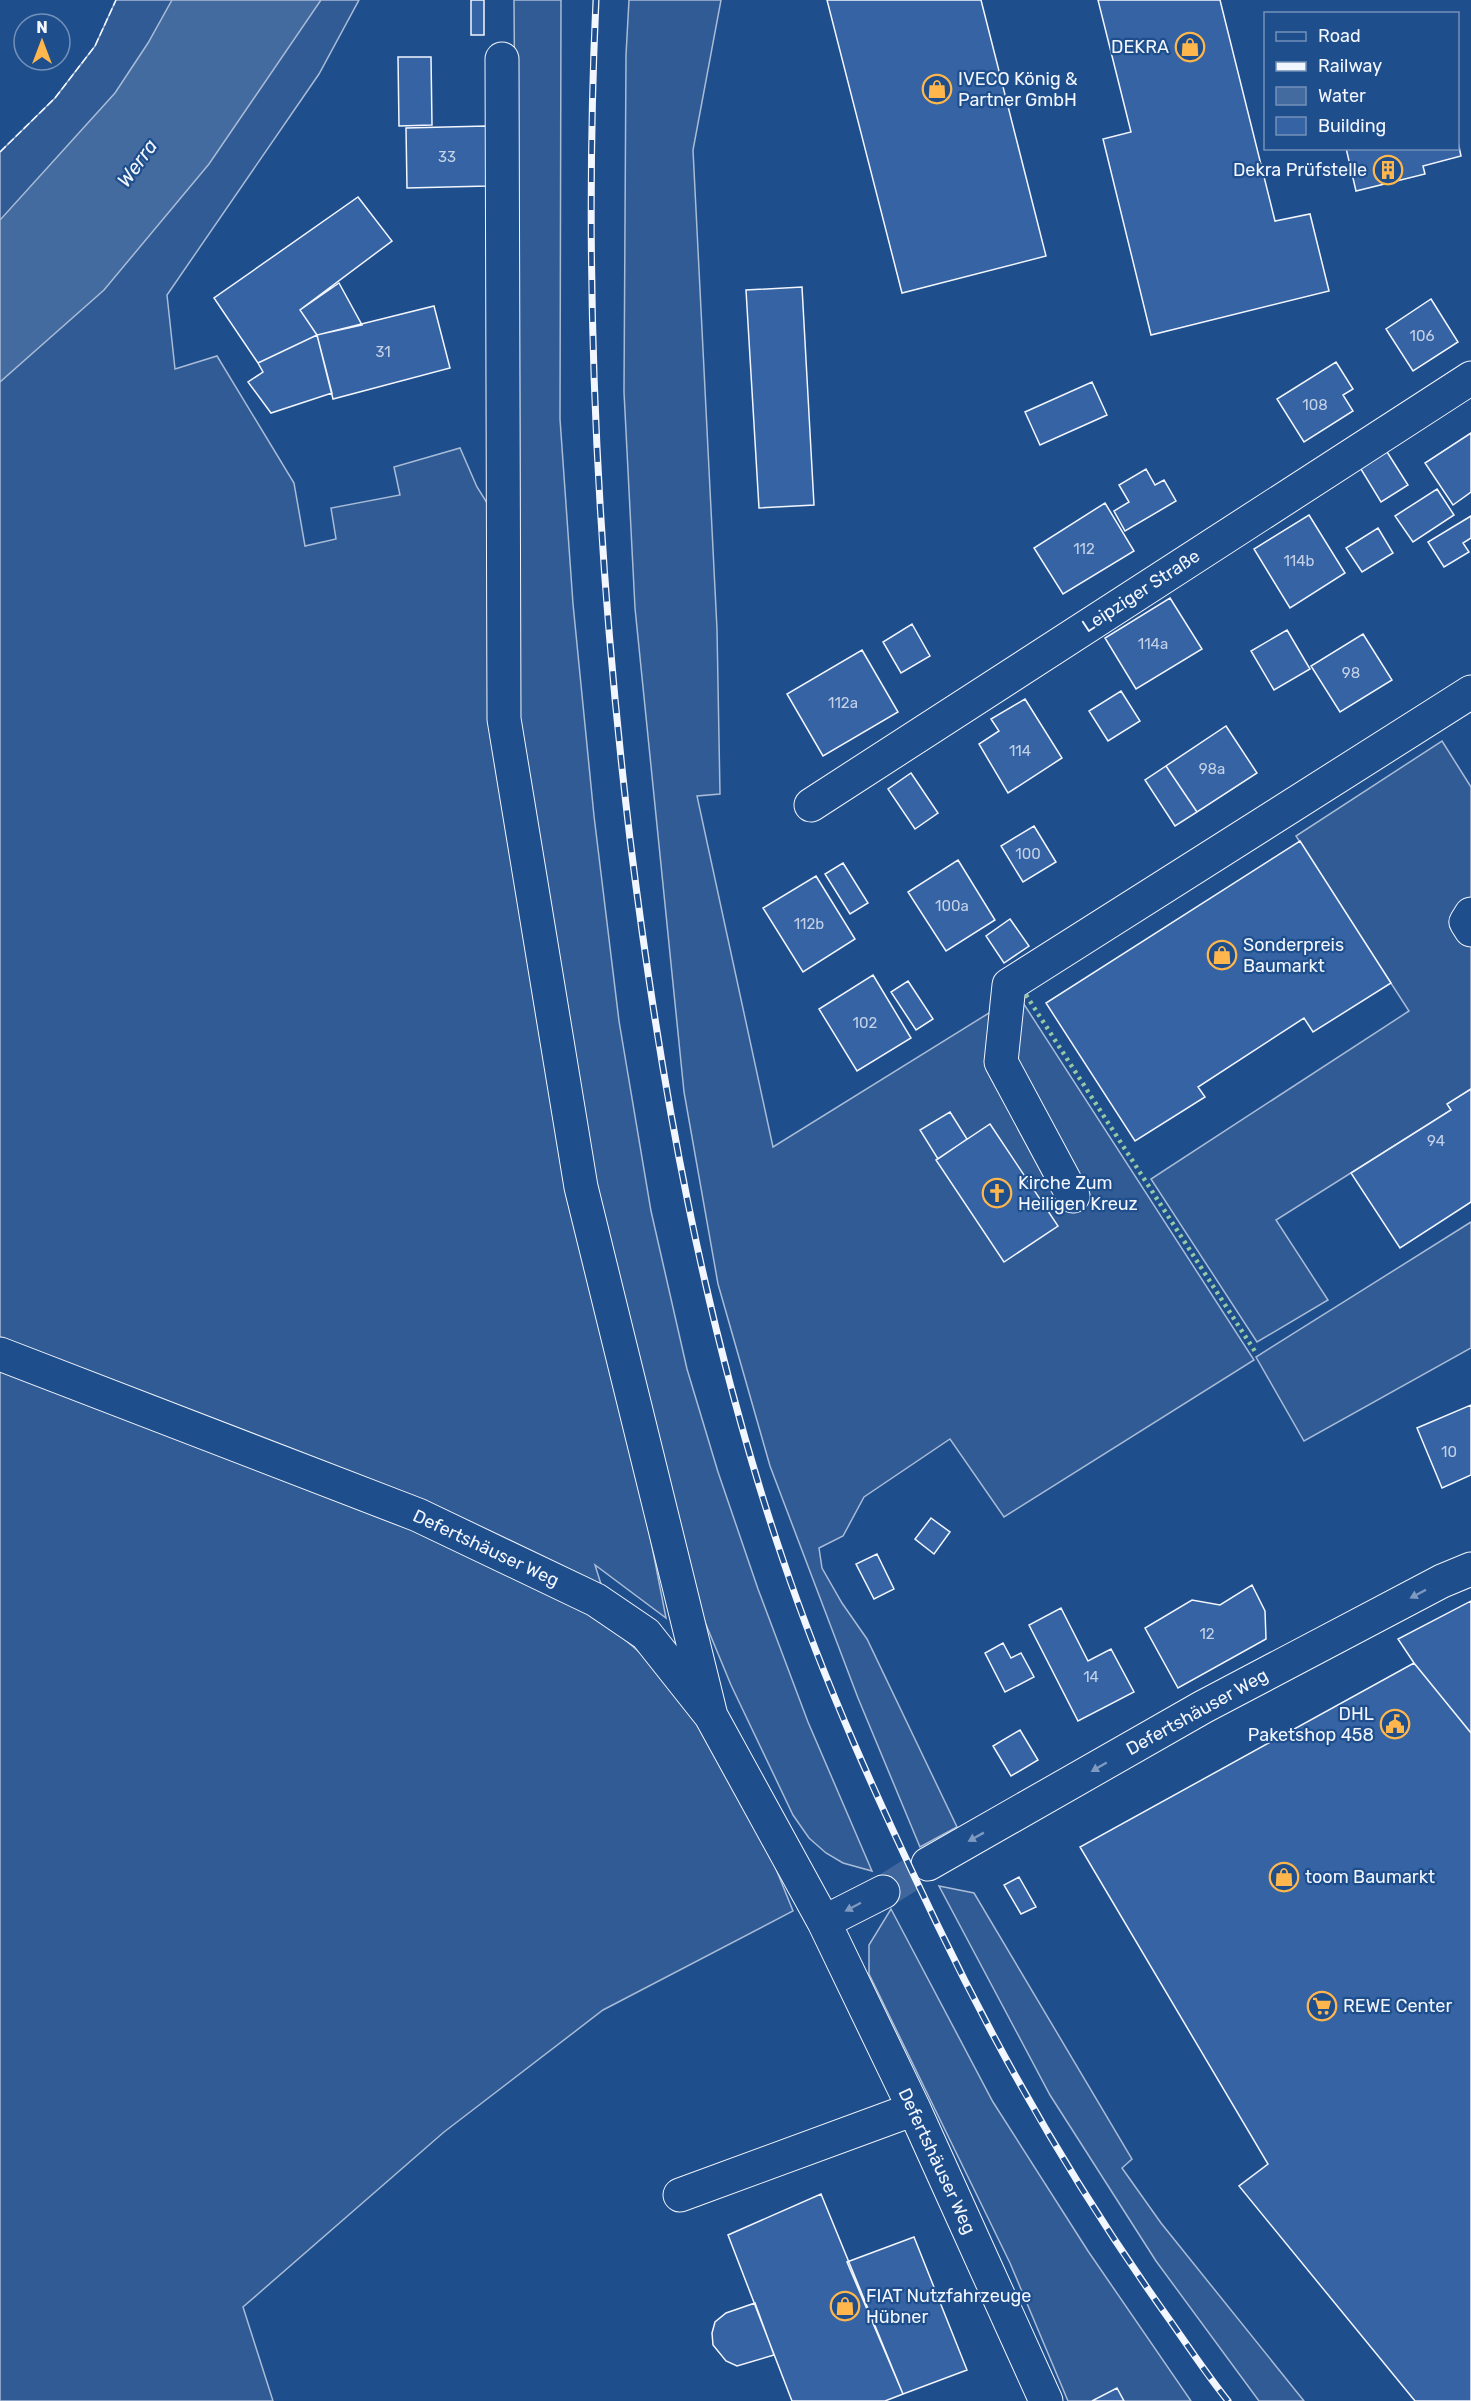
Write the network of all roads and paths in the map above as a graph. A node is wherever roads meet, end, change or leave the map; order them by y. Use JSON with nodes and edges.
{"nodes":[{"id":1,"x":502,"y":59,"type":"dead end"},
{"id":2,"x":1471,"y":378,"type":"edge"},
{"id":3,"x":1471,"y":692,"type":"edge"},
{"id":4,"x":811,"y":805,"type":"dead end"},
{"id":5,"x":1471,"y":914,"type":"edge"},
{"id":6,"x":1471,"y":930,"type":"edge"},
{"id":7,"x":1073,"y":1196,"type":"dead end"},
{"id":8,"x":0,"y":1354,"type":"edge"},
{"id":9,"x":1471,"y":1569,"type":"edge"},
{"id":10,"x":711,"y":1716,"type":"junction"},
{"id":11,"x":928,"y":1864,"type":"tunnel mouth"},
{"id":12,"x":883,"y":1892,"type":"tunnel mouth"},
{"id":13,"x":824,"y":1922,"type":"junction"},
{"id":14,"x":914,"y":2109,"type":"junction"},
{"id":15,"x":680,"y":2195,"type":"dead end"},
{"id":16,"x":1046,"y":2401,"type":"edge"}],
"edges":[{"from":1,"to":10,"type":"street"},
{"from":2,"to":4,"type":"street","name":"Leipziger Straße"},
{"from":3,"to":7,"type":"street"},
{"from":5,"to":6,"type":"street"},
{"from":8,"to":10,"type":"street","name":"Defertshäuser Weg"},
{"from":9,"to":11,"type":"street","name":"Defertshäuser Weg","one_way":true},
{"from":10,"to":13,"type":"street","name":"Defertshäuser Weg"},
{"from":12,"to":13,"type":"street","one_way":true},
{"from":13,"to":14,"type":"street","name":"Defertshäuser Weg"},
{"from":14,"to":15,"type":"street"},
{"from":14,"to":16,"type":"street","name":"Defertshäuser Weg"}]}
